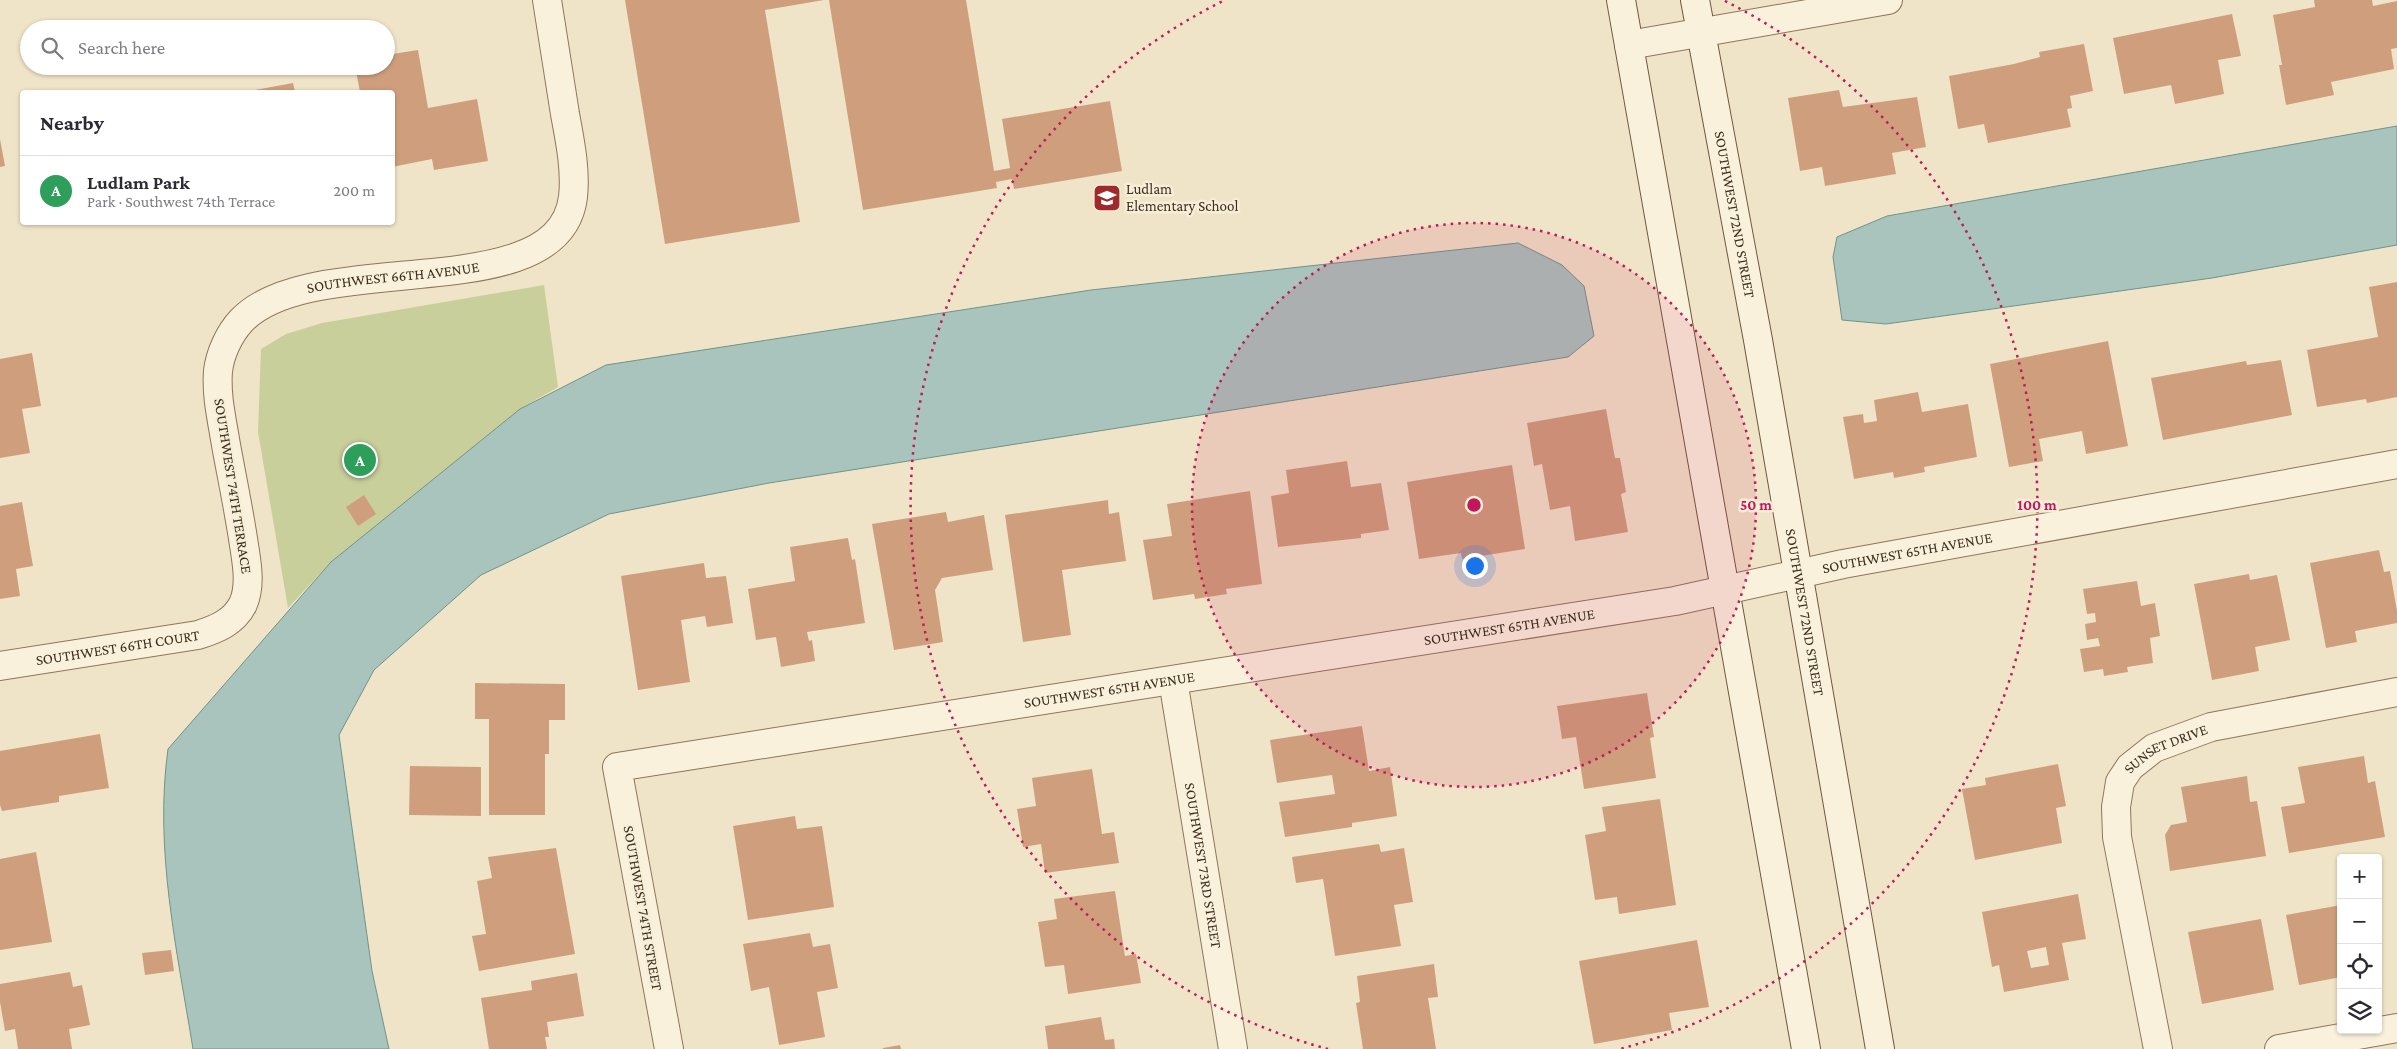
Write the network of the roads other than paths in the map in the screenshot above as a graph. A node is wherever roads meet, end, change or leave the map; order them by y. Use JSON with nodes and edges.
{"nodes":[{"id":1,"x":546,"y":0,"type":"edge"},
{"id":2,"x":1621,"y":0,"type":"edge"},
{"id":3,"x":1695,"y":0,"type":"edge"},
{"id":4,"x":1888,"y":0,"type":"edge"},
{"id":5,"x":1700,"y":33,"type":"junction"},
{"id":6,"x":1629,"y":45,"type":"junction"},
{"id":7,"x":238,"y":325,"type":"joint"},
{"id":8,"x":2397,"y":464,"type":"edge"},
{"id":9,"x":1799,"y":574,"type":"junction"},
{"id":10,"x":1725,"y":589,"type":"junction"},
{"id":11,"x":232,"y":618,"type":"joint"},
{"id":12,"x":0,"y":666,"type":"edge"},
{"id":13,"x":1173,"y":680,"type":"junction"},
{"id":14,"x":2397,"y":692,"type":"edge"},
{"id":15,"x":617,"y":767,"type":"joint"},
{"id":16,"x":2397,"y":1028,"type":"edge"},
{"id":17,"x":669,"y":1049,"type":"edge"},
{"id":18,"x":1233,"y":1049,"type":"edge"},
{"id":19,"x":1806,"y":1049,"type":"edge"},
{"id":20,"x":1882,"y":1049,"type":"edge"},
{"id":21,"x":2158,"y":1049,"type":"edge"},
{"id":22,"x":2280,"y":1049,"type":"edge"}],
"edges":[{"from":1,"to":7,"type":"street","name":"SOUTHWEST 66TH AVENUE"},
{"from":2,"to":6,"type":"street"},
{"from":3,"to":5,"type":"street","name":"SOUTHWEST 72ND STREET"},
{"from":4,"to":5,"type":"street"},
{"from":5,"to":6,"type":"street"},
{"from":5,"to":9,"type":"street","name":"SOUTHWEST 72ND STREET"},
{"from":6,"to":10,"type":"street"},
{"from":7,"to":11,"type":"street","name":"SOUTHWEST 74TH TERRACE"},
{"from":8,"to":9,"type":"street","name":"SOUTHWEST 65TH AVENUE"},
{"from":9,"to":10,"type":"street","name":"SOUTHWEST 65TH AVENUE"},
{"from":9,"to":20,"type":"street","name":"SOUTHWEST 72ND STREET"},
{"from":10,"to":13,"type":"street","name":"SOUTHWEST 65TH AVENUE"},
{"from":10,"to":19,"type":"street"},
{"from":11,"to":12,"type":"street","name":"SOUTHWEST 66TH COURT"},
{"from":13,"to":15,"type":"street","name":"SOUTHWEST 65TH AVENUE"},
{"from":13,"to":18,"type":"street","name":"SOUTHWEST 73RD STREET"},
{"from":14,"to":21,"type":"street","name":"SUNSET DRIVE"},
{"from":15,"to":17,"type":"street","name":"SOUTHWEST 74TH STREET"},
{"from":16,"to":22,"type":"street"}]}
